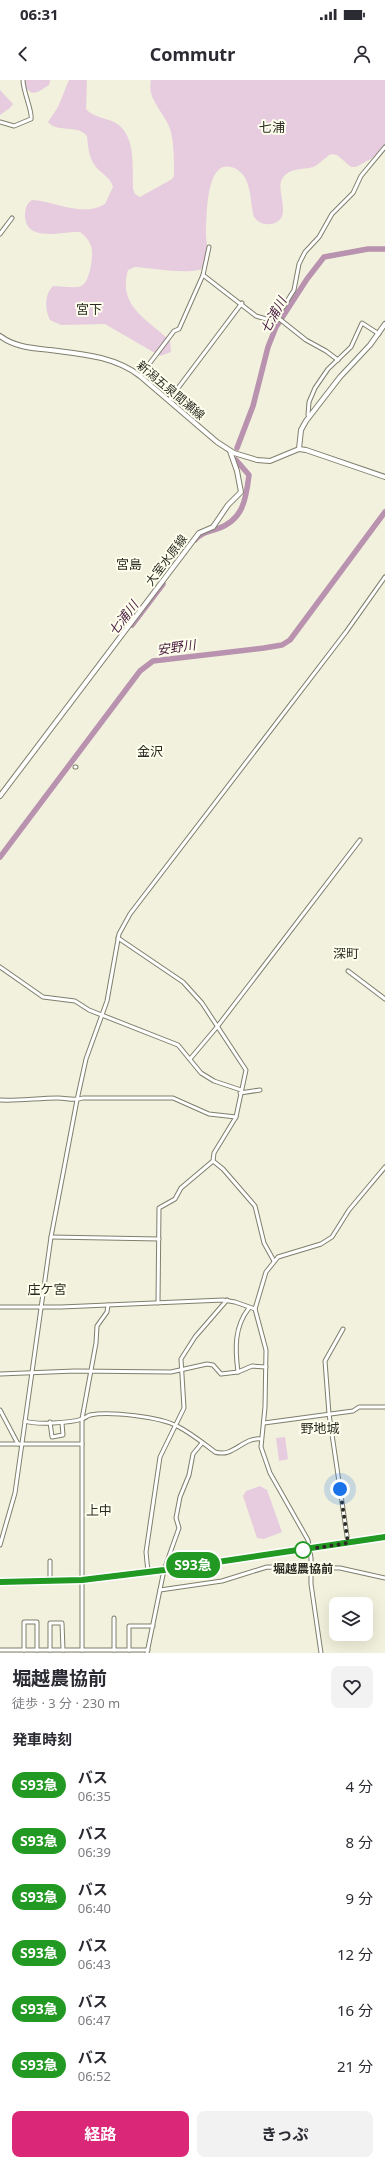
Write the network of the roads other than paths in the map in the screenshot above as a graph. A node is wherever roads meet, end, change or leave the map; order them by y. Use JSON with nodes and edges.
{"nodes":[{"id":1,"x":22,"y":80,"type":"edge"},
{"id":2,"x":0,"y":122,"type":"edge"},
{"id":3,"x":385,"y":147,"type":"edge"},
{"id":4,"x":12,"y":218,"type":"dead end"},
{"id":5,"x":0,"y":234,"type":"edge"},
{"id":6,"x":209,"y":247,"type":"dead end"},
{"id":7,"x":203,"y":275,"type":"junction"},
{"id":8,"x":242,"y":303,"type":"junction"},
{"id":9,"x":278,"y":317,"type":"junction"},
{"id":10,"x":385,"y":324,"type":"edge"},
{"id":11,"x":379,"y":334,"type":"junction"},
{"id":12,"x":0,"y":336,"type":"edge"},
{"id":13,"x":338,"y":360,"type":"junction"},
{"id":14,"x":140,"y":376,"type":"junction"},
{"id":15,"x":169,"y":400,"type":"junction"},
{"id":16,"x":310,"y":417,"type":"junction"},
{"id":17,"x":299,"y":449,"type":"junction"},
{"id":18,"x":230,"y":451,"type":"junction"},
{"id":19,"x":385,"y":477,"type":"edge"},
{"id":20,"x":385,"y":577,"type":"edge"},
{"id":21,"x":0,"y":796,"type":"edge"},
{"id":22,"x":360,"y":840,"type":"dead end"},
{"id":23,"x":118,"y":938,"type":"junction"},
{"id":24,"x":0,"y":966,"type":"edge"},
{"id":25,"x":348,"y":971,"type":"dead end"},
{"id":26,"x":385,"y":999,"type":"edge"},
{"id":27,"x":102,"y":1015,"type":"junction"},
{"id":28,"x":217,"y":1027,"type":"junction"},
{"id":29,"x":190,"y":1059,"type":"junction"},
{"id":30,"x":260,"y":1090,"type":"dead end"},
{"id":31,"x":240,"y":1092,"type":"junction"},
{"id":32,"x":0,"y":1100,"type":"edge"},
{"id":33,"x":77,"y":1100,"type":"junction"},
{"id":34,"x":236,"y":1117,"type":"junction"},
{"id":35,"x":212,"y":1161,"type":"junction"},
{"id":36,"x":385,"y":1167,"type":"edge"},
{"id":37,"x":51,"y":1237,"type":"junction"},
{"id":38,"x":159,"y":1239,"type":"junction"},
{"id":39,"x":274,"y":1261,"type":"junction"},
{"id":40,"x":227,"y":1300,"type":"junction"},
{"id":41,"x":158,"y":1303,"type":"junction"},
{"id":42,"x":108,"y":1305,"type":"junction"},
{"id":43,"x":0,"y":1307,"type":"edge"},
{"id":44,"x":42,"y":1307,"type":"junction"},
{"id":45,"x":249,"y":1308,"type":"junction"},
{"id":46,"x":255,"y":1309,"type":"junction"},
{"id":47,"x":343,"y":1329,"type":"dead end"},
{"id":48,"x":266,"y":1366,"type":"junction"},
{"id":49,"x":182,"y":1370,"type":"junction"},
{"id":50,"x":90,"y":1371,"type":"junction"},
{"id":51,"x":32,"y":1372,"type":"junction"},
{"id":52,"x":238,"y":1372,"type":"junction"},
{"id":53,"x":0,"y":1374,"type":"edge"},
{"id":54,"x":385,"y":1406,"type":"edge"},
{"id":55,"x":0,"y":1410,"type":"edge"},
{"id":56,"x":329,"y":1414,"type":"junction"},
{"id":57,"x":82,"y":1419,"type":"junction"},
{"id":58,"x":25,"y":1422,"type":"junction"},
{"id":59,"x":50,"y":1422,"type":"junction"},
{"id":60,"x":62,"y":1423,"type":"junction"},
{"id":61,"x":264,"y":1423,"type":"junction"},
{"id":62,"x":177,"y":1426,"type":"junction"},
{"id":63,"x":261,"y":1440,"type":"junction"},
{"id":64,"x":202,"y":1443,"type":"junction"},
{"id":65,"x":0,"y":1444,"type":"edge"},
{"id":66,"x":20,"y":1444,"type":"junction"},
{"id":67,"x":82,"y":1444,"type":"junction"},
{"id":68,"x":385,"y":1538,"type":"edge"},
{"id":69,"x":348,"y":1543,"type":"junction"},
{"id":70,"x":0,"y":1545,"type":"edge"},
{"id":71,"x":310,"y":1549,"type":"junction"},
{"id":72,"x":50,"y":1561,"type":"dead end"},
{"id":73,"x":311,"y":1568,"type":"junction"},
{"id":74,"x":164,"y":1570,"type":"junction"},
{"id":75,"x":148,"y":1572,"type":"junction"},
{"id":76,"x":385,"y":1578,"type":"edge"},
{"id":77,"x":82,"y":1580,"type":"junction"},
{"id":78,"x":50,"y":1581,"type":"junction"},
{"id":79,"x":0,"y":1582,"type":"edge"},
{"id":80,"x":160,"y":1590,"type":"junction"},
{"id":81,"x":114,"y":1618,"type":"dead end"},
{"id":82,"x":153,"y":1626,"type":"junction"},
{"id":83,"x":0,"y":1650,"type":"edge"},
{"id":84,"x":24,"y":1650,"type":"junction"},
{"id":85,"x":37,"y":1650,"type":"junction"},
{"id":86,"x":50,"y":1650,"type":"junction"},
{"id":87,"x":62,"y":1650,"type":"junction"},
{"id":88,"x":82,"y":1650,"type":"junction"},
{"id":89,"x":114,"y":1650,"type":"junction"},
{"id":90,"x":129,"y":1650,"type":"junction"},
{"id":91,"x":148,"y":1652,"type":"edge"},
{"id":92,"x":321,"y":1653,"type":"edge"}],
"edges":[{"from":1,"to":2,"type":"street"},
{"from":3,"to":9,"type":"street"},
{"from":4,"to":5,"type":"street"},
{"from":6,"to":7,"type":"street"},
{"from":7,"to":8,"type":"street"},
{"from":7,"to":14,"type":"street"},
{"from":8,"to":9,"type":"street"},
{"from":8,"to":15,"type":"street"},
{"from":9,"to":13,"type":"street"},
{"from":10,"to":11,"type":"main road"},
{"from":11,"to":13,"type":"street"},
{"from":11,"to":16,"type":"main road"},
{"from":12,"to":14,"type":"main road","name":"新潟五泉間瀬線"},
{"from":13,"to":16,"type":"street"},
{"from":14,"to":15,"type":"main road","name":"新潟五泉間瀬線"},
{"from":15,"to":18,"type":"main road","name":"新潟五泉間瀬線"},
{"from":16,"to":17,"type":"main road"},
{"from":17,"to":18,"type":"main road","name":"新潟五泉間瀬線"},
{"from":17,"to":19,"type":"main road"},
{"from":18,"to":21,"type":"main road","name":"大室水原線"},
{"from":20,"to":23,"type":"street"},
{"from":22,"to":28,"type":"street"},
{"from":23,"to":27,"type":"street"},
{"from":23,"to":28,"type":"street"},
{"from":24,"to":27,"type":"street"},
{"from":25,"to":26,"type":"street"},
{"from":27,"to":29,"type":"street"},
{"from":27,"to":33,"type":"street"},
{"from":28,"to":29,"type":"street"},
{"from":28,"to":31,"type":"street"},
{"from":29,"to":31,"type":"street"},
{"from":30,"to":31,"type":"street"},
{"from":31,"to":34,"type":"street"},
{"from":32,"to":33,"type":"street"},
{"from":33,"to":34,"type":"street"},
{"from":33,"to":37,"type":"street"},
{"from":34,"to":35,"type":"street"},
{"from":35,"to":38,"type":"street"},
{"from":35,"to":39,"type":"street"},
{"from":36,"to":39,"type":"street"},
{"from":37,"to":38,"type":"street"},
{"from":37,"to":44,"type":"street"},
{"from":38,"to":41,"type":"street"},
{"from":39,"to":46,"type":"street"},
{"from":40,"to":41,"type":"street"},
{"from":40,"to":45,"type":"street"},
{"from":40,"to":49,"type":"street"},
{"from":41,"to":42,"type":"street"},
{"from":42,"to":44,"type":"street"},
{"from":42,"to":50,"type":"street"},
{"from":43,"to":44,"type":"street"},
{"from":44,"to":51,"type":"street"},
{"from":45,"to":46,"type":"street"},
{"from":45,"to":52,"type":"street"},
{"from":46,"to":48,"type":"street"},
{"from":47,"to":56,"type":"street"},
{"from":48,"to":52,"type":"street"},
{"from":48,"to":61,"type":"street"},
{"from":49,"to":50,"type":"street"},
{"from":49,"to":52,"type":"street"},
{"from":49,"to":62,"type":"street"},
{"from":50,"to":51,"type":"street"},
{"from":50,"to":57,"type":"street"},
{"from":51,"to":53,"type":"street"},
{"from":51,"to":58,"type":"street"},
{"from":54,"to":56,"type":"street"},
{"from":55,"to":66,"type":"street"},
{"from":56,"to":61,"type":"street"},
{"from":56,"to":69,"type":"street"},
{"from":57,"to":60,"type":"street"},
{"from":57,"to":62,"type":"street"},
{"from":57,"to":67,"type":"street"},
{"from":58,"to":59,"type":"street"},
{"from":58,"to":66,"type":"street"},
{"from":59,"to":60,"type":"street"},
{"from":59,"to":60,"type":"street"},
{"from":61,"to":63,"type":"street"},
{"from":62,"to":64,"type":"street"},
{"from":62,"to":75,"type":"street"},
{"from":63,"to":64,"type":"street"},
{"from":63,"to":71,"type":"street"},
{"from":64,"to":74,"type":"street"},
{"from":65,"to":66,"type":"street"},
{"from":66,"to":67,"type":"street"},
{"from":66,"to":70,"type":"street"},
{"from":67,"to":77,"type":"street"},
{"from":68,"to":69,"type":"main road"},
{"from":69,"to":71,"type":"main road"},
{"from":71,"to":73,"type":"street"},
{"from":71,"to":74,"type":"main road"},
{"from":72,"to":78,"type":"street"},
{"from":73,"to":76,"type":"street"},
{"from":73,"to":80,"type":"street"},
{"from":73,"to":92,"type":"street"},
{"from":74,"to":75,"type":"main road"},
{"from":74,"to":80,"type":"street"},
{"from":75,"to":77,"type":"main road"},
{"from":77,"to":78,"type":"main road"},
{"from":77,"to":88,"type":"street"},
{"from":78,"to":79,"type":"main road"},
{"from":80,"to":82,"type":"street"},
{"from":81,"to":89,"type":"street"},
{"from":82,"to":90,"type":"street"},
{"from":82,"to":91,"type":"street"},
{"from":83,"to":84,"type":"street"},
{"from":84,"to":85,"type":"street"},
{"from":84,"to":85,"type":"street"},
{"from":85,"to":86,"type":"street"},
{"from":86,"to":87,"type":"street"},
{"from":86,"to":87,"type":"street"},
{"from":87,"to":88,"type":"street"},
{"from":88,"to":89,"type":"street"},
{"from":89,"to":90,"type":"street"},
{"from":90,"to":91,"type":"street"}]}
